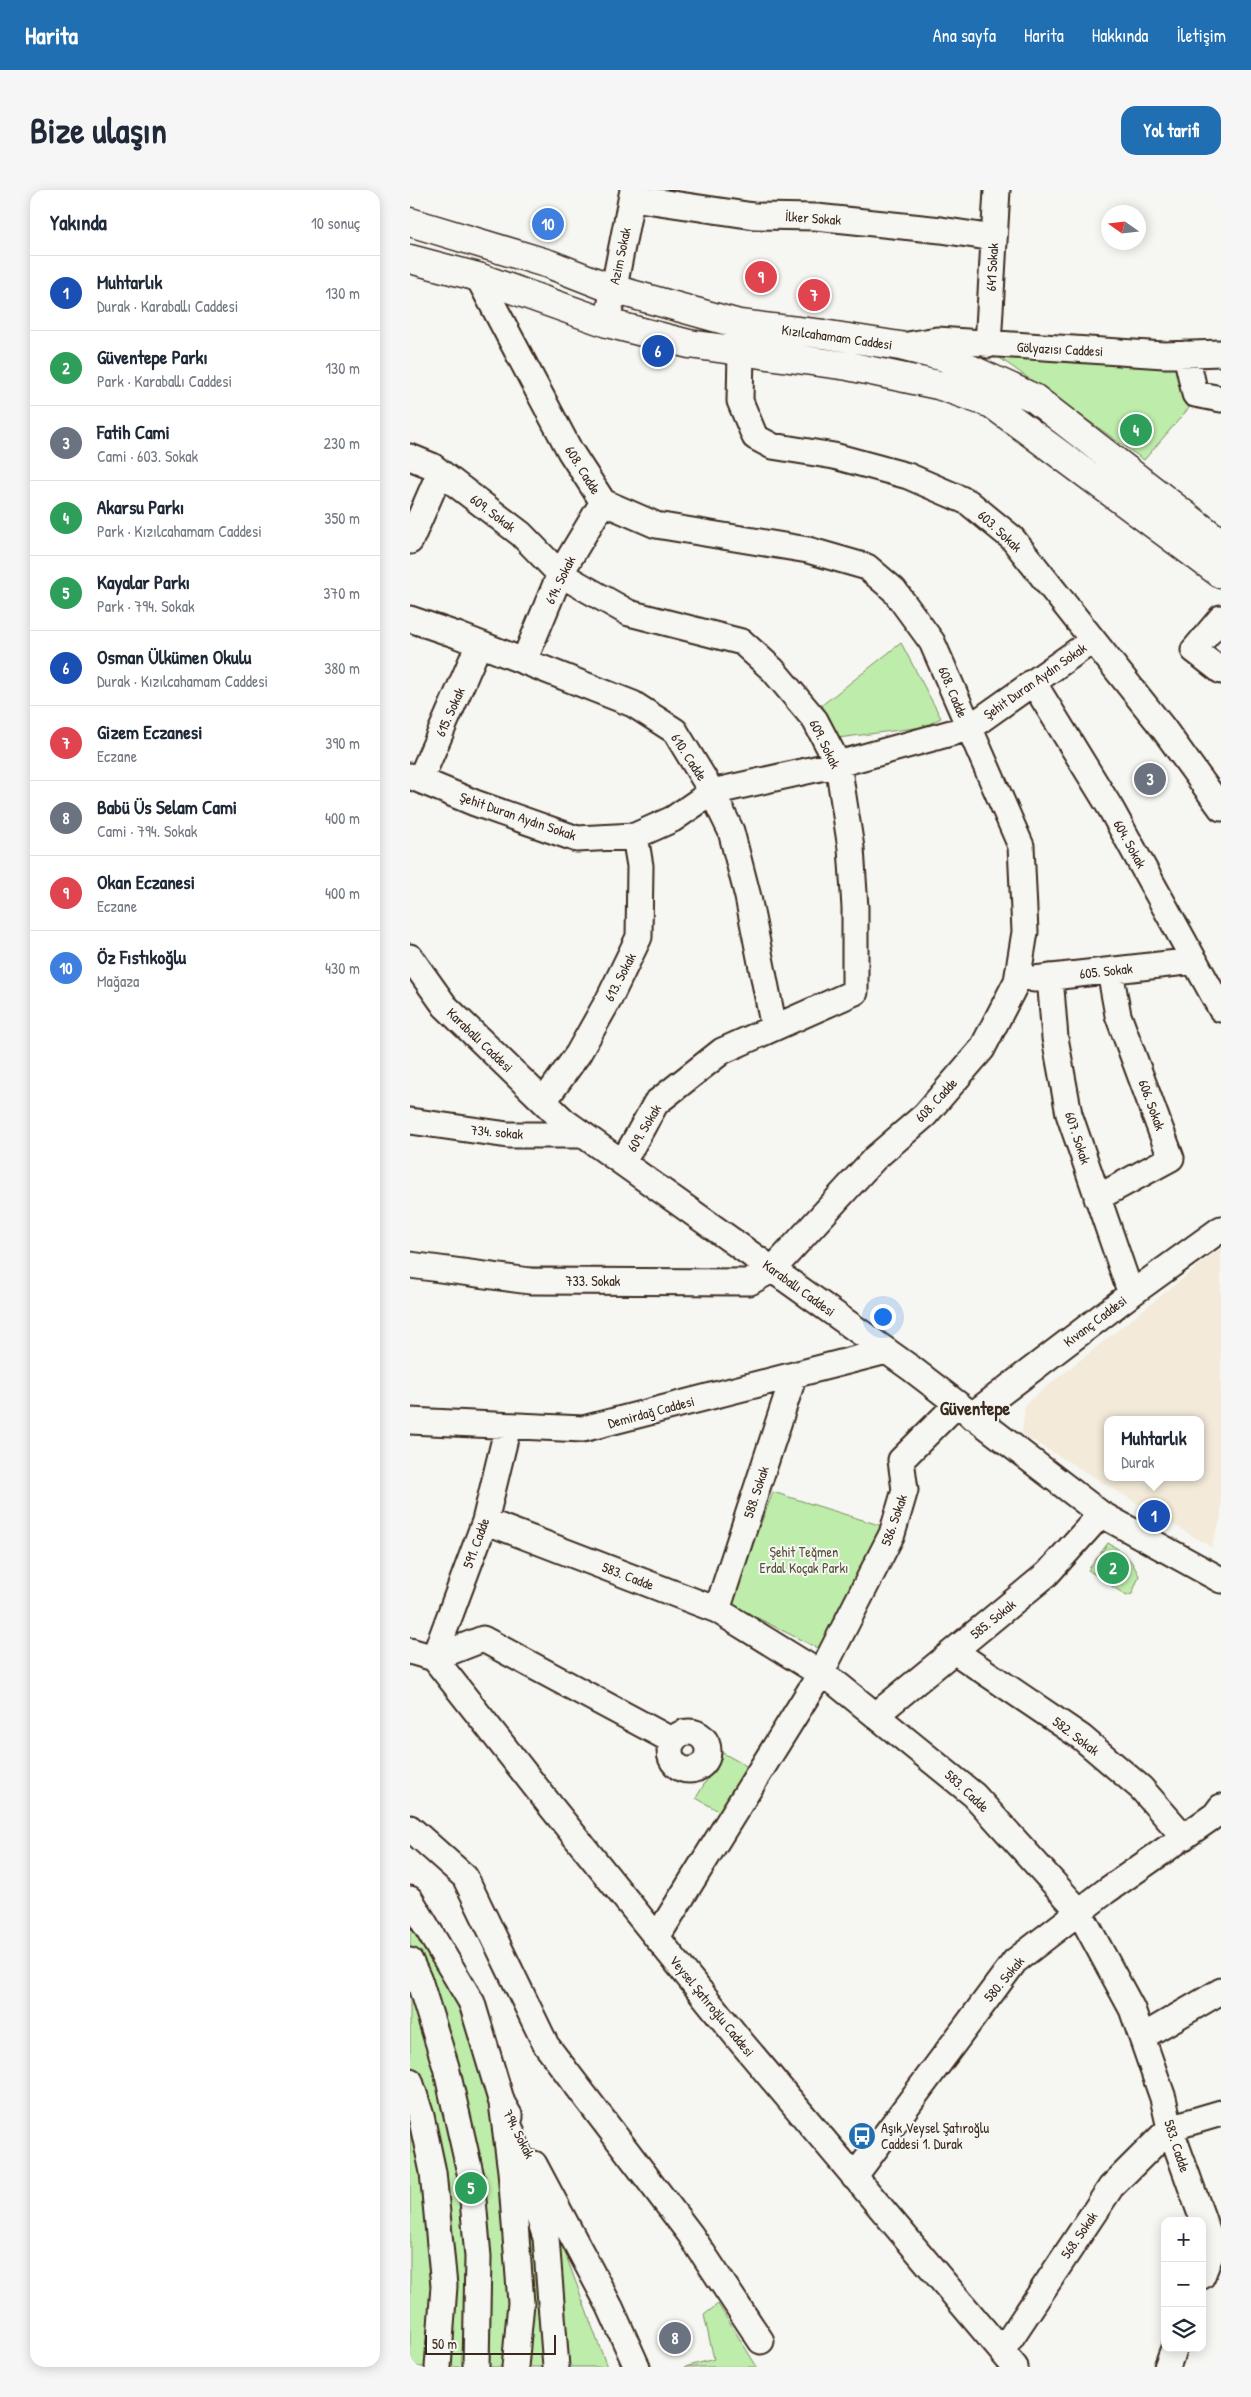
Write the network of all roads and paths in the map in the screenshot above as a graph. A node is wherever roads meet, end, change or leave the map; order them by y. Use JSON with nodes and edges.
{"nodes":[{"id":1,"x":997,"y":190,"type":"edge"},
{"id":2,"x":633,"y":194,"type":"edge"},
{"id":3,"x":410,"y":222,"type":"edge"},
{"id":4,"x":994,"y":238,"type":"junction"},
{"id":5,"x":410,"y":259,"type":"edge"},
{"id":6,"x":478,"y":277,"type":"junction"},
{"id":7,"x":613,"y":289,"type":"junction"},
{"id":8,"x":607,"y":323,"type":"junction"},
{"id":9,"x":988,"y":345,"type":"junction"},
{"id":10,"x":900,"y":346,"type":"junction"},
{"id":11,"x":741,"y":352,"type":"junction"},
{"id":12,"x":1221,"y":353,"type":"edge"},
{"id":13,"x":1186,"y":354,"type":"junction"},
{"id":14,"x":1221,"y":399,"type":"edge"},
{"id":15,"x":410,"y":457,"type":"edge"},
{"id":16,"x":440,"y":472,"type":"junction"},
{"id":17,"x":603,"y":502,"type":"junction"},
{"id":18,"x":410,"y":541,"type":"edge"},
{"id":19,"x":1221,"y":543,"type":"edge"},
{"id":20,"x":560,"y":574,"type":"junction"},
{"id":21,"x":1221,"y":574,"type":"edge"},
{"id":22,"x":1221,"y":618,"type":"edge"},
{"id":23,"x":410,"y":619,"type":"edge"},
{"id":24,"x":1093,"y":640,"type":"junction"},
{"id":25,"x":479,"y":644,"type":"junction"},
{"id":26,"x":524,"y":661,"type":"junction"},
{"id":27,"x":1221,"y":671,"type":"edge"},
{"id":28,"x":1033,"y":682,"type":"junction"},
{"id":29,"x":969,"y":728,"type":"junction"},
{"id":30,"x":838,"y":764,"type":"junction"},
{"id":31,"x":415,"y":778,"type":"edge"},
{"id":32,"x":712,"y":792,"type":"junction"},
{"id":33,"x":1221,"y":808,"type":"edge"},
{"id":34,"x":635,"y":836,"type":"junction"},
{"id":35,"x":410,"y":956,"type":"edge"},
{"id":36,"x":1195,"y":961,"type":"junction"},
{"id":37,"x":1110,"y":971,"type":"junction"},
{"id":38,"x":1050,"y":977,"type":"junction"},
{"id":39,"x":1017,"y":981,"type":"junction"},
{"id":40,"x":1221,"y":1009,"type":"edge"},
{"id":41,"x":774,"y":1028,"type":"junction"},
{"id":42,"x":544,"y":1101,"type":"junction"},
{"id":43,"x":410,"y":1121,"type":"edge"},
{"id":44,"x":584,"y":1135,"type":"junction"},
{"id":45,"x":623,"y":1162,"type":"junction"},
{"id":46,"x":1097,"y":1198,"type":"junction"},
{"id":47,"x":1221,"y":1229,"type":"edge"},
{"id":48,"x":410,"y":1265,"type":"edge"},
{"id":49,"x":773,"y":1270,"type":"junction"},
{"id":50,"x":1131,"y":1294,"type":"junction"},
{"id":51,"x":887,"y":1351,"type":"junction"},
{"id":52,"x":794,"y":1374,"type":"junction"},
{"id":53,"x":964,"y":1410,"type":"junction"},
{"id":54,"x":410,"y":1421,"type":"edge"},
{"id":55,"x":508,"y":1426,"type":"junction"},
{"id":56,"x":1102,"y":1514,"type":"junction"},
{"id":57,"x":485,"y":1521,"type":"junction"},
{"id":58,"x":1221,"y":1580,"type":"edge"},
{"id":59,"x":717,"y":1610,"type":"junction"},
{"id":60,"x":410,"y":1651,"type":"edge"},
{"id":61,"x":954,"y":1651,"type":"junction"},
{"id":62,"x":434,"y":1658,"type":"junction"},
{"id":63,"x":821,"y":1673,"type":"junction"},
{"id":64,"x":876,"y":1715,"type":"junction"},
{"id":65,"x":673,"y":1741,"type":"dead end"},
{"id":66,"x":1221,"y":1807,"type":"edge"},
{"id":67,"x":410,"y":1828,"type":"edge"},
{"id":68,"x":1184,"y":1837,"type":"junction"},
{"id":69,"x":410,"y":1899,"type":"edge"},
{"id":70,"x":1079,"y":1912,"type":"junction"},
{"id":71,"x":657,"y":1937,"type":"junction"},
{"id":72,"x":410,"y":1961,"type":"edge"},
{"id":73,"x":1221,"y":1991,"type":"edge"},
{"id":74,"x":1142,"y":2037,"type":"junction"},
{"id":75,"x":410,"y":2081,"type":"edge"},
{"id":76,"x":502,"y":2103,"type":"junction"},
{"id":77,"x":1221,"y":2113,"type":"edge"},
{"id":78,"x":1170,"y":2128,"type":"junction"},
{"id":79,"x":854,"y":2177,"type":"junction"},
{"id":80,"x":1217,"y":2249,"type":"edge"},
{"id":81,"x":1206,"y":2269,"type":"edge"},
{"id":82,"x":761,"y":2341,"type":"dead end"},
{"id":83,"x":1173,"y":2352,"type":"edge"},
{"id":84,"x":1008,"y":2359,"type":"edge"},
{"id":85,"x":438,"y":2367,"type":"edge"},
{"id":86,"x":476,"y":2367,"type":"edge"},
{"id":87,"x":515,"y":2367,"type":"edge"},
{"id":88,"x":556,"y":2367,"type":"edge"},
{"id":89,"x":637,"y":2367,"type":"edge"},
{"id":90,"x":1167,"y":2367,"type":"edge"}],
"edges":[{"from":1,"to":4,"type":"street","name":"641 Sokak"},
{"from":2,"to":4,"type":"street","name":"İlker Sokak"},
{"from":2,"to":7,"type":"street","name":"Azim Sokak"},
{"from":3,"to":7,"type":"main road","name":"Kızılcahamam Caddesi"},
{"from":4,"to":9,"type":"street","name":"641 Sokak"},
{"from":5,"to":6,"type":"main road","name":"Kızılcahamam Caddesi"},
{"from":6,"to":8,"type":"main road","name":"Kızılcahamam Caddesi"},
{"from":6,"to":17,"type":"street","name":"608. Cadde"},
{"from":7,"to":8,"type":"street","name":"Azim Sokak"},
{"from":7,"to":10,"type":"main road","name":"Kızılcahamam Caddesi"},
{"from":8,"to":11,"type":"main road","name":"Kızılcahamam Caddesi"},
{"from":9,"to":10,"type":"street","name":"Gölyazısı Caddesi"},
{"from":9,"to":13,"type":"street","name":"Gölyazısı Caddesi"},
{"from":10,"to":19,"type":"main road","name":"Kızılcahamam Caddesi"},
{"from":11,"to":21,"type":"main road","name":"Kızılcahamam Caddesi"},
{"from":11,"to":24,"type":"street","name":"603. Sokak"},
{"from":12,"to":13,"type":"street","name":"Gölyazısı Caddesi"},
{"from":13,"to":14,"type":"street"},
{"from":15,"to":16,"type":"street","name":"609. Sokak"},
{"from":16,"to":18,"type":"street"},
{"from":16,"to":20,"type":"street","name":"609. Sokak"},
{"from":17,"to":20,"type":"street","name":"614. Sokak"},
{"from":17,"to":29,"type":"street","name":"608. Cadde"},
{"from":20,"to":26,"type":"street","name":"614. Sokak"},
{"from":20,"to":30,"type":"street","name":"609. Sokak"},
{"from":22,"to":27,"type":"street"},
{"from":23,"to":25,"type":"street","name":"610. Cadde"},
{"from":24,"to":28,"type":"street","name":"Şehit Duran Aydın Sokak"},
{"from":24,"to":33,"type":"street","name":"603. Sokak"},
{"from":25,"to":26,"type":"street","name":"610. Cadde"},
{"from":25,"to":31,"type":"street","name":"615. Sokak"},
{"from":26,"to":32,"type":"street","name":"610. Cadde"},
{"from":28,"to":29,"type":"street","name":"Şehit Duran Aydın Sokak"},
{"from":28,"to":36,"type":"street","name":"604. Sokak"},
{"from":29,"to":30,"type":"street","name":"Şehit Duran Aydın Sokak"},
{"from":29,"to":39,"type":"street","name":"608. Cadde"},
{"from":30,"to":32,"type":"street","name":"Şehit Duran Aydın Sokak"},
{"from":30,"to":41,"type":"street","name":"609. Sokak"},
{"from":31,"to":34,"type":"street","name":"Şehit Duran Aydın Sokak"},
{"from":32,"to":34,"type":"street","name":"Şehit Duran Aydın Sokak"},
{"from":32,"to":41,"type":"street","name":"610. Cadde"},
{"from":34,"to":42,"type":"street","name":"613. Sokak"},
{"from":35,"to":42,"type":"street","name":"Karaballı Caddesi"},
{"from":36,"to":37,"type":"street","name":"605. Sokak"},
{"from":36,"to":40,"type":"street","name":"604. Sokak"},
{"from":37,"to":38,"type":"street","name":"605. Sokak"},
{"from":37,"to":46,"type":"street","name":"606. Sokak"},
{"from":38,"to":39,"type":"street","name":"605. Sokak"},
{"from":38,"to":46,"type":"street","name":"607. Sokak"},
{"from":39,"to":49,"type":"street","name":"608. Cadde"},
{"from":41,"to":45,"type":"street","name":"609. Sokak"},
{"from":42,"to":44,"type":"street","name":"Karaballı Caddesi"},
{"from":43,"to":44,"type":"street","name":"734. sokak"},
{"from":44,"to":45,"type":"street","name":"Karaballı Caddesi"},
{"from":45,"to":49,"type":"street","name":"Karaballı Caddesi"},
{"from":46,"to":50,"type":"street","name":"607. Sokak"},
{"from":47,"to":50,"type":"street","name":"Kıvanç Caddesi"},
{"from":48,"to":49,"type":"street","name":"733. Sokak"},
{"from":49,"to":51,"type":"street","name":"Karaballı Caddesi"},
{"from":50,"to":53,"type":"street","name":"Kıvanç Caddesi"},
{"from":51,"to":52,"type":"street","name":"Demirdağ Caddesi"},
{"from":51,"to":53,"type":"street","name":"Karaballı Caddesi"},
{"from":52,"to":55,"type":"street","name":"Demirdağ Caddesi"},
{"from":52,"to":59,"type":"street","name":"588. Sokak"},
{"from":53,"to":56,"type":"street","name":"Karaballı Caddesi"},
{"from":53,"to":63,"type":"street","name":"586. Sokak"},
{"from":54,"to":55,"type":"street","name":"Demirdağ Caddesi"},
{"from":55,"to":57,"type":"street","name":"591. Cadde"},
{"from":56,"to":58,"type":"street","name":"Karaballı Caddesi"},
{"from":56,"to":61,"type":"street","name":"585. Sokak"},
{"from":57,"to":59,"type":"street","name":"583. Cadde"},
{"from":57,"to":62,"type":"street","name":"591. Cadde"},
{"from":59,"to":63,"type":"street","name":"583. Cadde"},
{"from":60,"to":62,"type":"street"},
{"from":61,"to":64,"type":"street","name":"585. Sokak"},
{"from":61,"to":68,"type":"street","name":"582. Sokak"},
{"from":62,"to":65,"type":"street"},
{"from":62,"to":71,"type":"street","name":"Veysel Şatıroğlu Caddesi"},
{"from":63,"to":64,"type":"street","name":"583. Cadde"},
{"from":63,"to":71,"type":"street"},
{"from":64,"to":70,"type":"street","name":"583. Cadde"},
{"from":66,"to":68,"type":"street","name":"580. Sokak"},
{"from":67,"to":82,"type":"street"},
{"from":68,"to":70,"type":"street","name":"580. Sokak"},
{"from":69,"to":76,"type":"street","name":"794. Sokak"},
{"from":70,"to":74,"type":"street","name":"583. Cadde"},
{"from":70,"to":79,"type":"street","name":"580. Sokak"},
{"from":71,"to":79,"type":"street","name":"Veysel Şatıroğlu Caddesi"},
{"from":72,"to":86,"type":"street"},
{"from":73,"to":74,"type":"street"},
{"from":74,"to":78,"type":"street","name":"583. Cadde"},
{"from":75,"to":85,"type":"street"},
{"from":76,"to":87,"type":"street"},
{"from":76,"to":88,"type":"street"},
{"from":76,"to":89,"type":"street","name":"794. Sokak"},
{"from":77,"to":78,"type":"street"},
{"from":78,"to":80,"type":"street","name":"583. Cadde"},
{"from":78,"to":84,"type":"street","name":"568. Sokak"},
{"from":79,"to":84,"type":"street","name":"Veysel Şatıroğlu Caddesi"},
{"from":80,"to":81,"type":"street","name":"583. Cadde"},
{"from":83,"to":90,"type":"street"}]}
